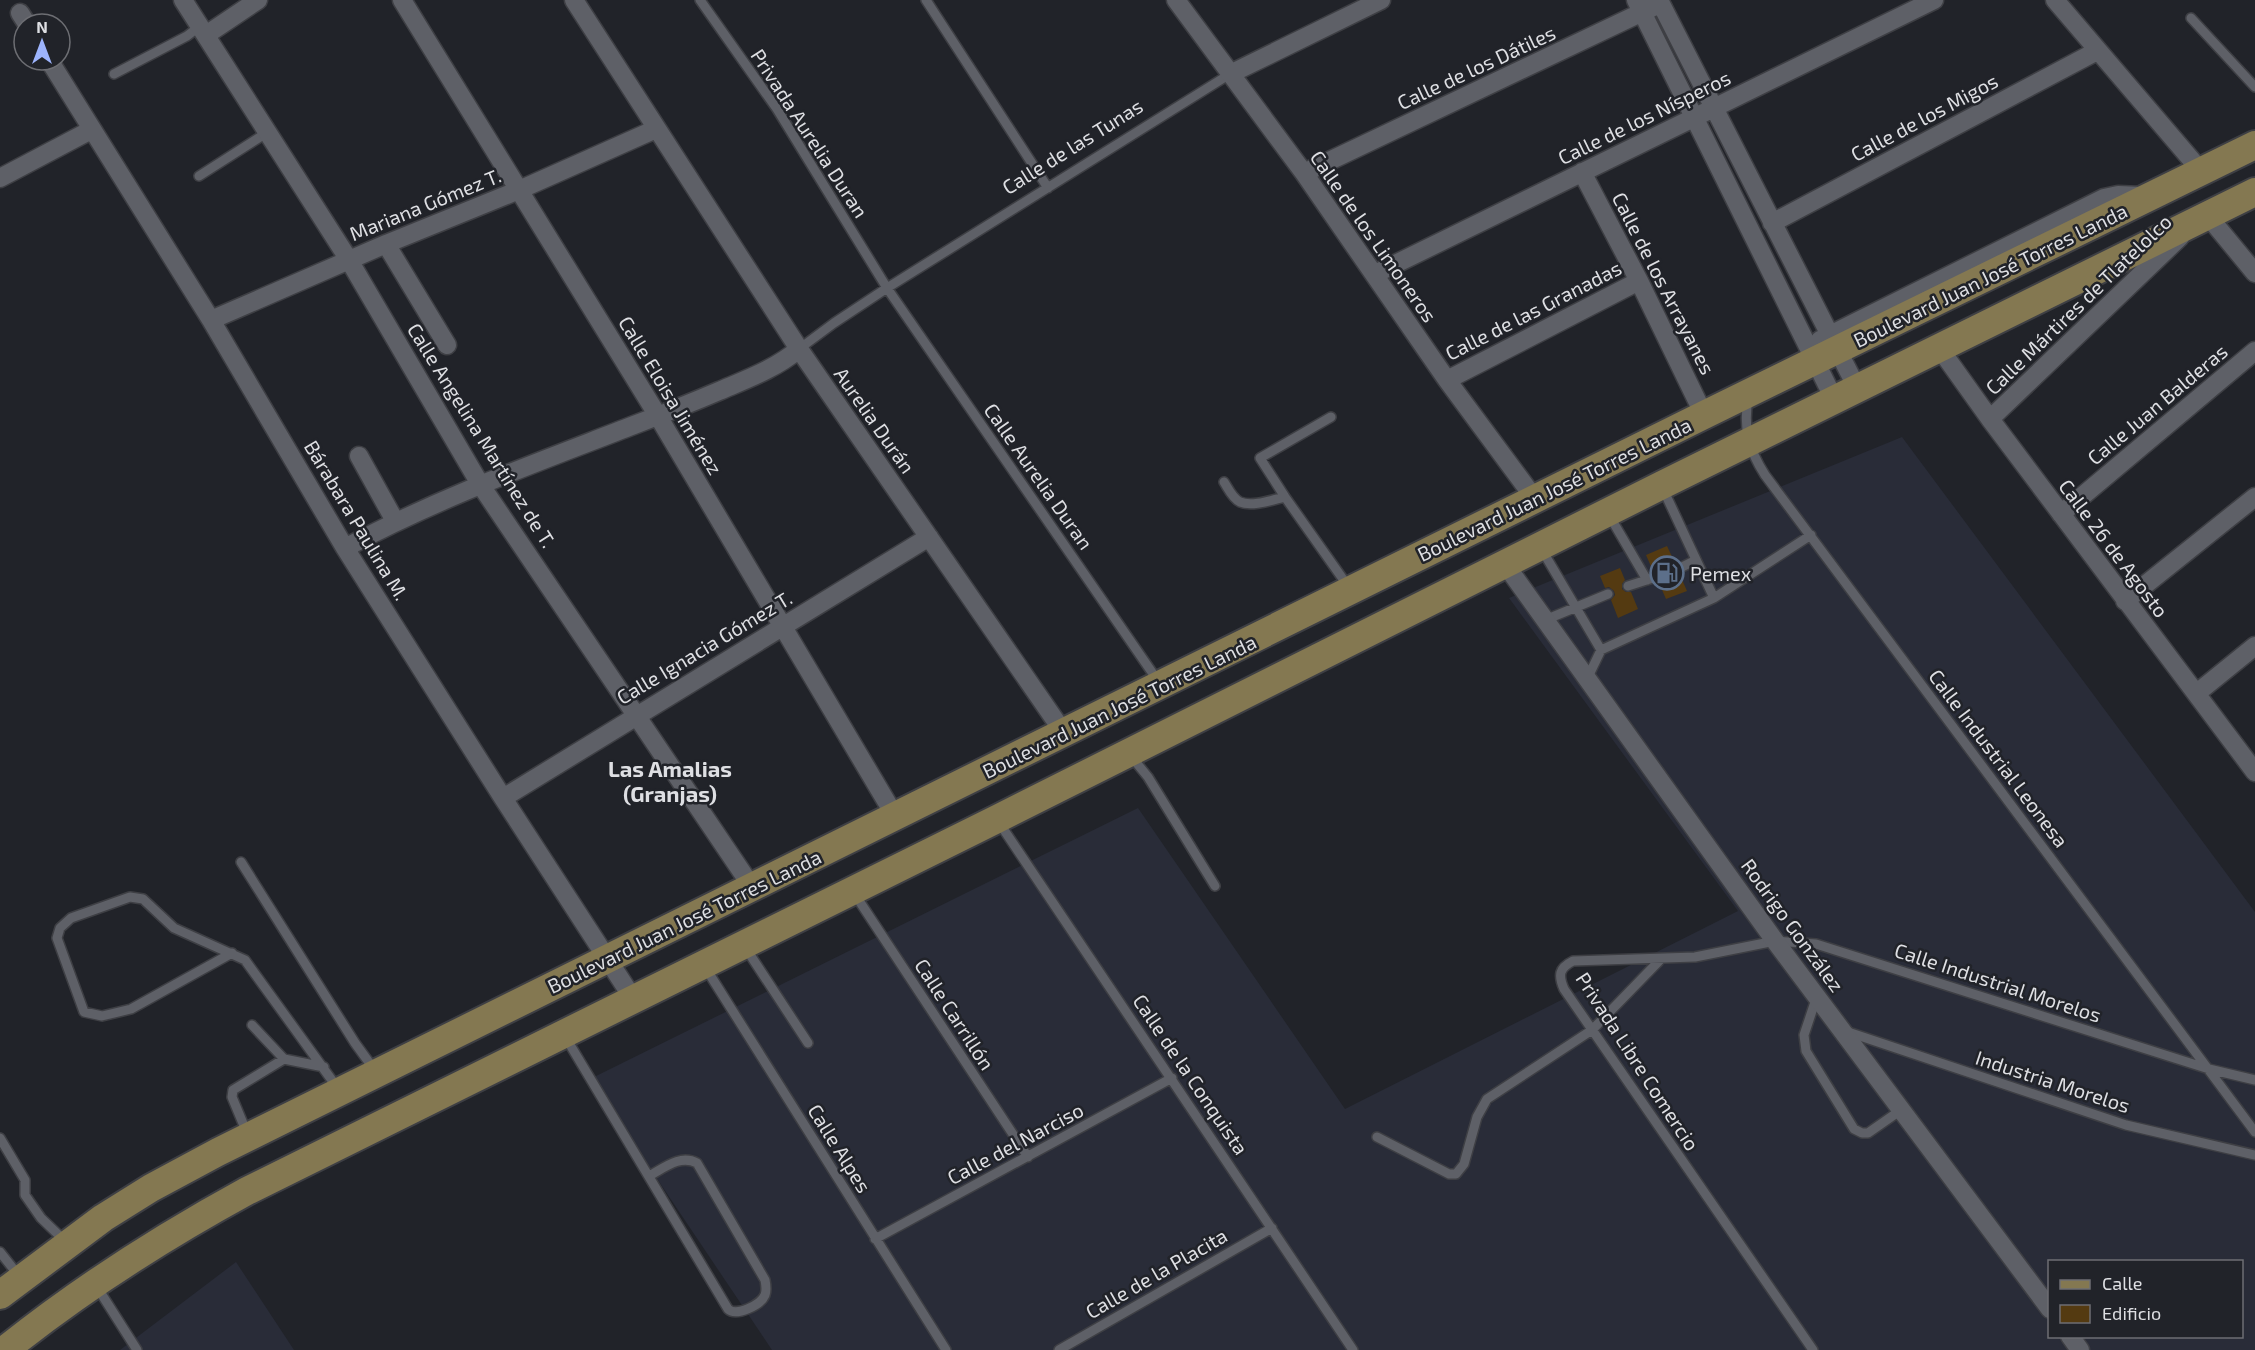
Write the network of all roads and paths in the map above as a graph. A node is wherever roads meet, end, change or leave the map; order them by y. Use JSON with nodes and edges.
{"nodes":[{"id":1,"x":183,"y":0,"type":"edge"},
{"id":2,"x":258,"y":0,"type":"edge"},
{"id":3,"x":402,"y":0,"type":"edge"},
{"id":4,"x":574,"y":0,"type":"edge"},
{"id":5,"x":700,"y":0,"type":"edge"},
{"id":6,"x":926,"y":0,"type":"edge"},
{"id":7,"x":1176,"y":0,"type":"edge"},
{"id":8,"x":1381,"y":0,"type":"edge"},
{"id":9,"x":1934,"y":0,"type":"edge"},
{"id":10,"x":2055,"y":0,"type":"edge"},
{"id":11,"x":1662,"y":1,"type":"edge"},
{"id":12,"x":1362,"y":4,"type":"edge"},
{"id":13,"x":1639,"y":6,"type":"edge"},
{"id":14,"x":2191,"y":18,"type":"dead end"},
{"id":15,"x":203,"y":31,"type":"junction"},
{"id":16,"x":2097,"y":51,"type":"junction"},
{"id":17,"x":56,"y":72,"type":"edge"},
{"id":18,"x":114,"y":74,"type":"dead end"},
{"id":19,"x":1230,"y":74,"type":"junction"},
{"id":20,"x":2255,"y":87,"type":"edge"},
{"id":21,"x":1713,"y":108,"type":"junction"},
{"id":22,"x":1695,"y":117,"type":"junction"},
{"id":23,"x":656,"y":129,"type":"junction"},
{"id":24,"x":91,"y":130,"type":"junction"},
{"id":25,"x":268,"y":132,"type":"junction"},
{"id":26,"x":2255,"y":145,"type":"edge"},
{"id":27,"x":2201,"y":171,"type":"junction"},
{"id":28,"x":1582,"y":172,"type":"junction"},
{"id":29,"x":1304,"y":173,"type":"junction"},
{"id":30,"x":199,"y":176,"type":"dead end"},
{"id":31,"x":0,"y":178,"type":"edge"},
{"id":32,"x":1048,"y":188,"type":"junction"},
{"id":33,"x":519,"y":190,"type":"junction"},
{"id":34,"x":2255,"y":192,"type":"edge"},
{"id":35,"x":2202,"y":219,"type":"junction"},
{"id":36,"x":1772,"y":223,"type":"junction"},
{"id":37,"x":386,"y":244,"type":"junction"},
{"id":38,"x":350,"y":260,"type":"junction"},
{"id":39,"x":2255,"y":273,"type":"edge"},
{"id":40,"x":1375,"y":274,"type":"junction"},
{"id":41,"x":1639,"y":280,"type":"junction"},
{"id":42,"x":887,"y":288,"type":"junction"},
{"id":43,"x":210,"y":320,"type":"junction"},
{"id":44,"x":447,"y":345,"type":"dead end"},
{"id":45,"x":1822,"y":348,"type":"junction"},
{"id":46,"x":799,"y":349,"type":"junction"},
{"id":47,"x":1940,"y":349,"type":"junction"},
{"id":48,"x":2255,"y":351,"type":"edge"},
{"id":49,"x":1448,"y":380,"type":"junction"},
{"id":50,"x":1749,"y":394,"type":"junction"},
{"id":51,"x":1846,"y":396,"type":"junction"},
{"id":52,"x":1704,"y":414,"type":"junction"},
{"id":53,"x":658,"y":416,"type":"junction"},
{"id":54,"x":1331,"y":417,"type":"dead end"},
{"id":55,"x":1990,"y":419,"type":"junction"},
{"id":56,"x":1749,"y":443,"type":"junction"},
{"id":57,"x":359,"y":456,"type":"dead end"},
{"id":58,"x":1224,"y":482,"type":"dead end"},
{"id":59,"x":480,"y":484,"type":"junction"},
{"id":60,"x":1662,"y":486,"type":"junction"},
{"id":61,"x":1285,"y":497,"type":"junction"},
{"id":62,"x":2255,"y":497,"type":"edge"},
{"id":63,"x":1535,"y":499,"type":"junction"},
{"id":64,"x":1608,"y":513,"type":"junction"},
{"id":65,"x":2061,"y":514,"type":"junction"},
{"id":66,"x":395,"y":520,"type":"junction"},
{"id":67,"x":1811,"y":535,"type":"junction"},
{"id":68,"x":929,"y":537,"type":"junction"},
{"id":69,"x":345,"y":548,"type":"junction"},
{"id":70,"x":1541,"y":548,"type":"junction"},
{"id":71,"x":1696,"y":560,"type":"junction"},
{"id":72,"x":1505,"y":564,"type":"junction"},
{"id":73,"x":1678,"y":569,"type":"dead end"},
{"id":74,"x":1628,"y":586,"type":"dead end"},
{"id":75,"x":1351,"y":591,"type":"junction"},
{"id":76,"x":1608,"y":594,"type":"dead end"},
{"id":77,"x":1714,"y":598,"type":"junction"},
{"id":78,"x":2125,"y":601,"type":"junction"},
{"id":79,"x":1577,"y":608,"type":"junction"},
{"id":80,"x":1545,"y":620,"type":"junction"},
{"id":81,"x":782,"y":627,"type":"junction"},
{"id":82,"x":2255,"y":646,"type":"edge"},
{"id":83,"x":1601,"y":650,"type":"junction"},
{"id":84,"x":1587,"y":679,"type":"junction"},
{"id":85,"x":1161,"y":685,"type":"junction"},
{"id":86,"x":2197,"y":693,"type":"junction"},
{"id":87,"x":636,"y":715,"type":"junction"},
{"id":88,"x":1064,"y":733,"type":"junction"},
{"id":89,"x":1128,"y":753,"type":"junction"},
{"id":90,"x":2255,"y":772,"type":"edge"},
{"id":91,"x":503,"y":798,"type":"junction"},
{"id":92,"x":895,"y":816,"type":"junction"},
{"id":93,"x":997,"y":819,"type":"junction"},
{"id":94,"x":241,"y":862,"type":"dead end"},
{"id":95,"x":1215,"y":886,"type":"dead end"},
{"id":96,"x":752,"y":887,"type":"junction"},
{"id":97,"x":853,"y":891,"type":"junction"},
{"id":98,"x":1775,"y":941,"type":"junction"},
{"id":99,"x":743,"y":945,"type":"junction"},
{"id":100,"x":232,"y":952,"type":"junction"},
{"id":101,"x":608,"y":959,"type":"junction"},
{"id":102,"x":1660,"y":960,"type":"junction"},
{"id":103,"x":704,"y":965,"type":"junction"},
{"id":104,"x":1817,"y":996,"type":"junction"},
{"id":105,"x":634,"y":999,"type":"junction"},
{"id":106,"x":252,"y":1025,"type":"dead end"},
{"id":107,"x":1592,"y":1030,"type":"junction"},
{"id":108,"x":1842,"y":1030,"type":"junction"},
{"id":109,"x":564,"y":1034,"type":"junction"},
{"id":110,"x":808,"y":1043,"type":"dead end"},
{"id":111,"x":284,"y":1059,"type":"junction"},
{"id":112,"x":324,"y":1067,"type":"junction"},
{"id":113,"x":2209,"y":1069,"type":"junction"},
{"id":114,"x":377,"y":1074,"type":"junction"},
{"id":115,"x":1172,"y":1078,"type":"junction"},
{"id":116,"x":2255,"y":1080,"type":"edge"},
{"id":117,"x":340,"y":1092,"type":"junction"},
{"id":118,"x":1901,"y":1110,"type":"junction"},
{"id":119,"x":2255,"y":1132,"type":"edge"},
{"id":120,"x":249,"y":1137,"type":"junction"},
{"id":121,"x":1377,"y":1137,"type":"dead end"},
{"id":122,"x":0,"y":1138,"type":"edge"},
{"id":123,"x":2255,"y":1155,"type":"edge"},
{"id":124,"x":1028,"y":1156,"type":"junction"},
{"id":125,"x":648,"y":1176,"type":"junction"},
{"id":126,"x":1272,"y":1227,"type":"junction"},
{"id":127,"x":875,"y":1239,"type":"junction"},
{"id":128,"x":68,"y":1244,"type":"junction"},
{"id":129,"x":0,"y":1252,"type":"edge"},
{"id":130,"x":94,"y":1282,"type":"junction"},
{"id":131,"x":11,"y":1287,"type":"edge"},
{"id":132,"x":2048,"y":1308,"type":"edge"},
{"id":133,"x":5,"y":1350,"type":"edge"},
{"id":134,"x":137,"y":1350,"type":"edge"},
{"id":135,"x":946,"y":1350,"type":"edge"},
{"id":136,"x":1059,"y":1350,"type":"edge"},
{"id":137,"x":1353,"y":1350,"type":"edge"},
{"id":138,"x":1813,"y":1350,"type":"edge"}],
"edges":[{"from":1,"to":15,"type":"street","name":"Calle Angelina Martínez de T."},
{"from":2,"to":15,"type":"street"},
{"from":3,"to":33,"type":"street","name":"Calle Eloisa Jiménez"},
{"from":4,"to":23,"type":"street","name":"Aurelia Durán"},
{"from":5,"to":42,"type":"lane","name":"Privada Aurelia Duran"},
{"from":6,"to":32,"type":"lane"},
{"from":7,"to":19,"type":"street","name":"Calle de los Limoneros"},
{"from":8,"to":12,"type":"street","name":"Calle de las Tunas"},
{"from":9,"to":21,"type":"street","name":"Calle de los Nísperos"},
{"from":10,"to":16,"type":"street"},
{"from":11,"to":13,"type":"street","name":"Calle de los Dátiles"},
{"from":11,"to":21,"type":"street"},
{"from":12,"to":19,"type":"street","name":"Calle de las Tunas"},
{"from":13,"to":22,"type":"street"},
{"from":13,"to":29,"type":"street","name":"Calle de los Dátiles"},
{"from":14,"to":20,"type":"lane"},
{"from":15,"to":18,"type":"lane"},
{"from":15,"to":25,"type":"street","name":"Calle Angelina Martínez de T."},
{"from":16,"to":27,"type":"street"},
{"from":16,"to":36,"type":"street","name":"Calle de los Migos"},
{"from":17,"to":24,"type":"street","name":"Bárabara Paulina M."},
{"from":19,"to":29,"type":"street","name":"Calle de los Limoneros"},
{"from":19,"to":32,"type":"lane","name":"Calle de las Tunas"},
{"from":21,"to":22,"type":"street","name":"Calle de los Nísperos"},
{"from":21,"to":36,"type":"street"},
{"from":22,"to":28,"type":"street","name":"Calle de los Nísperos"},
{"from":22,"to":45,"type":"street"},
{"from":23,"to":33,"type":"street","name":"Mariana Gómez T."},
{"from":23,"to":46,"type":"street","name":"Aurelia Durán"},
{"from":24,"to":31,"type":"street"},
{"from":24,"to":43,"type":"street","name":"Bárabara Paulina M."},
{"from":25,"to":30,"type":"lane"},
{"from":25,"to":38,"type":"street","name":"Calle Angelina Martínez de T."},
{"from":26,"to":27,"type":"main road","name":"Boulevard Juan José Torres Landa"},
{"from":27,"to":45,"type":"main road","name":"Boulevard Juan José Torres Landa"},
{"from":28,"to":40,"type":"street","name":"Calle de los Nísperos"},
{"from":28,"to":41,"type":"street","name":"Calle de los Arrayanes"},
{"from":29,"to":40,"type":"street","name":"Calle de los Limoneros"},
{"from":32,"to":42,"type":"lane","name":"Calle de las Tunas"},
{"from":33,"to":37,"type":"street","name":"Mariana Gómez T."},
{"from":33,"to":53,"type":"street","name":"Calle Eloisa Jiménez"},
{"from":34,"to":35,"type":"main road"},
{"from":35,"to":39,"type":"street"},
{"from":35,"to":47,"type":"main road"},
{"from":35,"to":55,"type":"street","name":"Calle Mártires de Tlatelolco"},
{"from":36,"to":45,"type":"street"},
{"from":37,"to":38,"type":"street","name":"Mariana Gómez T."},
{"from":37,"to":44,"type":"street"},
{"from":38,"to":43,"type":"street","name":"Mariana Gómez T."},
{"from":38,"to":59,"type":"street","name":"Calle Angelina Martínez de T."},
{"from":40,"to":49,"type":"street","name":"Calle de los Limoneros"},
{"from":41,"to":49,"type":"street","name":"Calle de las Granadas"},
{"from":41,"to":52,"type":"street","name":"Calle de los Arrayanes"},
{"from":42,"to":46,"type":"lane","name":"Calle de las Tunas"},
{"from":42,"to":85,"type":"lane","name":"Calle Aurelia Duran"},
{"from":43,"to":69,"type":"street","name":"Bárabara Paulina M."},
{"from":45,"to":50,"type":"main road","name":"Boulevard Juan José Torres Landa"},
{"from":45,"to":51,"type":"street"},
{"from":45,"to":51,"type":"street"},
{"from":46,"to":53,"type":"street"},
{"from":46,"to":68,"type":"street","name":"Aurelia Durán"},
{"from":47,"to":51,"type":"main road"},
{"from":47,"to":55,"type":"street","name":"Calle 26 de Agosto"},
{"from":48,"to":65,"type":"street","name":"Calle Juan Balderas"},
{"from":49,"to":63,"type":"street","name":"Calle de los Limoneros"},
{"from":50,"to":52,"type":"main road","name":"Boulevard Juan José Torres Landa"},
{"from":50,"to":56,"type":"lane","name":"Calle Industrial Leonesa"},
{"from":51,"to":56,"type":"main road"},
{"from":52,"to":63,"type":"main road","name":"Boulevard Juan José Torres Landa"},
{"from":53,"to":59,"type":"street"},
{"from":53,"to":81,"type":"street","name":"Calle Eloisa Jiménez"},
{"from":54,"to":61,"type":"lane"},
{"from":55,"to":65,"type":"street","name":"Calle 26 de Agosto"},
{"from":56,"to":60,"type":"main road"},
{"from":56,"to":67,"type":"lane","name":"Calle Industrial Leonesa"},
{"from":57,"to":66,"type":"street"},
{"from":58,"to":61,"type":"lane"},
{"from":59,"to":66,"type":"street"},
{"from":59,"to":87,"type":"street","name":"Calle Angelina Martínez de T."},
{"from":60,"to":64,"type":"main road"},
{"from":60,"to":71,"type":"lane"},
{"from":61,"to":75,"type":"lane"},
{"from":62,"to":78,"type":"street"},
{"from":63,"to":75,"type":"main road","name":"Boulevard Juan José Torres Landa"},
{"from":64,"to":70,"type":"main road"},
{"from":64,"to":74,"type":"lane"},
{"from":65,"to":78,"type":"street","name":"Calle 26 de Agosto"},
{"from":66,"to":69,"type":"street"},
{"from":67,"to":77,"type":"lane"},
{"from":67,"to":113,"type":"lane","name":"Calle Industrial Leonesa"},
{"from":68,"to":81,"type":"street","name":"Calle Ignacia Gómez T."},
{"from":68,"to":88,"type":"street","name":"Aurelia Durán"},
{"from":69,"to":91,"type":"street","name":"Bárabara Paulina M."},
{"from":70,"to":72,"type":"main road"},
{"from":70,"to":79,"type":"lane"},
{"from":71,"to":73,"type":"lane"},
{"from":71,"to":77,"type":"lane"},
{"from":72,"to":80,"type":"street","name":"Rodrigo González"},
{"from":72,"to":89,"type":"main road"},
{"from":75,"to":85,"type":"main road","name":"Boulevard Juan José Torres Landa"},
{"from":76,"to":79,"type":"lane"},
{"from":77,"to":83,"type":"lane"},
{"from":78,"to":86,"type":"street","name":"Calle 26 de Agosto"},
{"from":79,"to":80,"type":"lane"},
{"from":79,"to":83,"type":"lane"},
{"from":80,"to":84,"type":"street","name":"Rodrigo González"},
{"from":81,"to":87,"type":"street","name":"Calle Ignacia Gómez T."},
{"from":81,"to":92,"type":"street","name":"Calle Eloisa Jiménez"},
{"from":82,"to":86,"type":"street"},
{"from":83,"to":84,"type":"lane"},
{"from":84,"to":98,"type":"street","name":"Rodrigo González"},
{"from":85,"to":88,"type":"main road","name":"Boulevard Juan José Torres Landa"},
{"from":86,"to":90,"type":"street","name":"Calle 26 de Agosto"},
{"from":87,"to":91,"type":"street","name":"Calle Ignacia Gómez T."},
{"from":87,"to":96,"type":"street","name":"Calle Angelina Martínez de T."},
{"from":88,"to":92,"type":"main road","name":"Boulevard Juan José Torres Landa"},
{"from":89,"to":93,"type":"main road"},
{"from":89,"to":95,"type":"lane"},
{"from":91,"to":101,"type":"street","name":"Bárabara Paulina M."},
{"from":92,"to":96,"type":"main road","name":"Boulevard Juan José Torres Landa"},
{"from":93,"to":97,"type":"main road"},
{"from":93,"to":115,"type":"lane","name":"Calle de la Conquista"},
{"from":94,"to":114,"type":"lane"},
{"from":96,"to":101,"type":"main road","name":"Boulevard Juan José Torres Landa"},
{"from":97,"to":99,"type":"main road"},
{"from":97,"to":124,"type":"lane","name":"Calle Carrillón"},
{"from":98,"to":102,"type":"lane","name":"Privada Libre Comercio"},
{"from":98,"to":104,"type":"street","name":"Rodrigo González"},
{"from":98,"to":113,"type":"lane","name":"Calle Industrial Morelos"},
{"from":99,"to":103,"type":"main road"},
{"from":99,"to":110,"type":"lane"},
{"from":100,"to":100,"type":"lane"},
{"from":100,"to":112,"type":"lane"},
{"from":101,"to":105,"type":"street","name":"Bárabara Paulina M."},
{"from":101,"to":114,"type":"main road","name":"Boulevard Juan José Torres Landa"},
{"from":102,"to":107,"type":"lane"},
{"from":102,"to":107,"type":"lane","name":"Privada Libre Comercio"},
{"from":103,"to":105,"type":"main road"},
{"from":103,"to":127,"type":"lane","name":"Calle Alpes"},
{"from":104,"to":108,"type":"street","name":"Rodrigo González"},
{"from":104,"to":118,"type":"lane"},
{"from":105,"to":109,"type":"main road"},
{"from":106,"to":111,"type":"lane"},
{"from":107,"to":121,"type":"lane"},
{"from":107,"to":138,"type":"lane","name":"Privada Libre Comercio"},
{"from":108,"to":118,"type":"street","name":"Rodrigo González"},
{"from":108,"to":123,"type":"lane","name":"Industria Morelos"},
{"from":109,"to":125,"type":"lane"},
{"from":109,"to":130,"type":"main road"},
{"from":111,"to":112,"type":"lane"},
{"from":111,"to":120,"type":"lane"},
{"from":112,"to":117,"type":"lane"},
{"from":113,"to":116,"type":"lane","name":"Calle Industrial Morelos"},
{"from":113,"to":119,"type":"lane","name":"Calle Industrial Leonesa"},
{"from":114,"to":117,"type":"main road","name":"Boulevard Juan José Torres Landa"},
{"from":115,"to":124,"type":"lane","name":"Calle del Narciso"},
{"from":115,"to":126,"type":"lane","name":"Calle de la Conquista"},
{"from":117,"to":120,"type":"main road","name":"Boulevard Juan José Torres Landa"},
{"from":118,"to":132,"type":"street","name":"Rodrigo González"},
{"from":120,"to":128,"type":"main road","name":"Boulevard Juan José Torres Landa"},
{"from":122,"to":128,"type":"lane"},
{"from":124,"to":127,"type":"lane","name":"Calle del Narciso"},
{"from":125,"to":125,"type":"lane"},
{"from":126,"to":136,"type":"lane","name":"Calle de la Placita"},
{"from":126,"to":137,"type":"lane","name":"Calle de la Conquista"},
{"from":127,"to":135,"type":"lane","name":"Calle Alpes"},
{"from":128,"to":131,"type":"main road","name":"Boulevard Juan José Torres Landa"},
{"from":129,"to":131,"type":"lane"},
{"from":130,"to":133,"type":"main road"},
{"from":130,"to":134,"type":"lane"}]}
